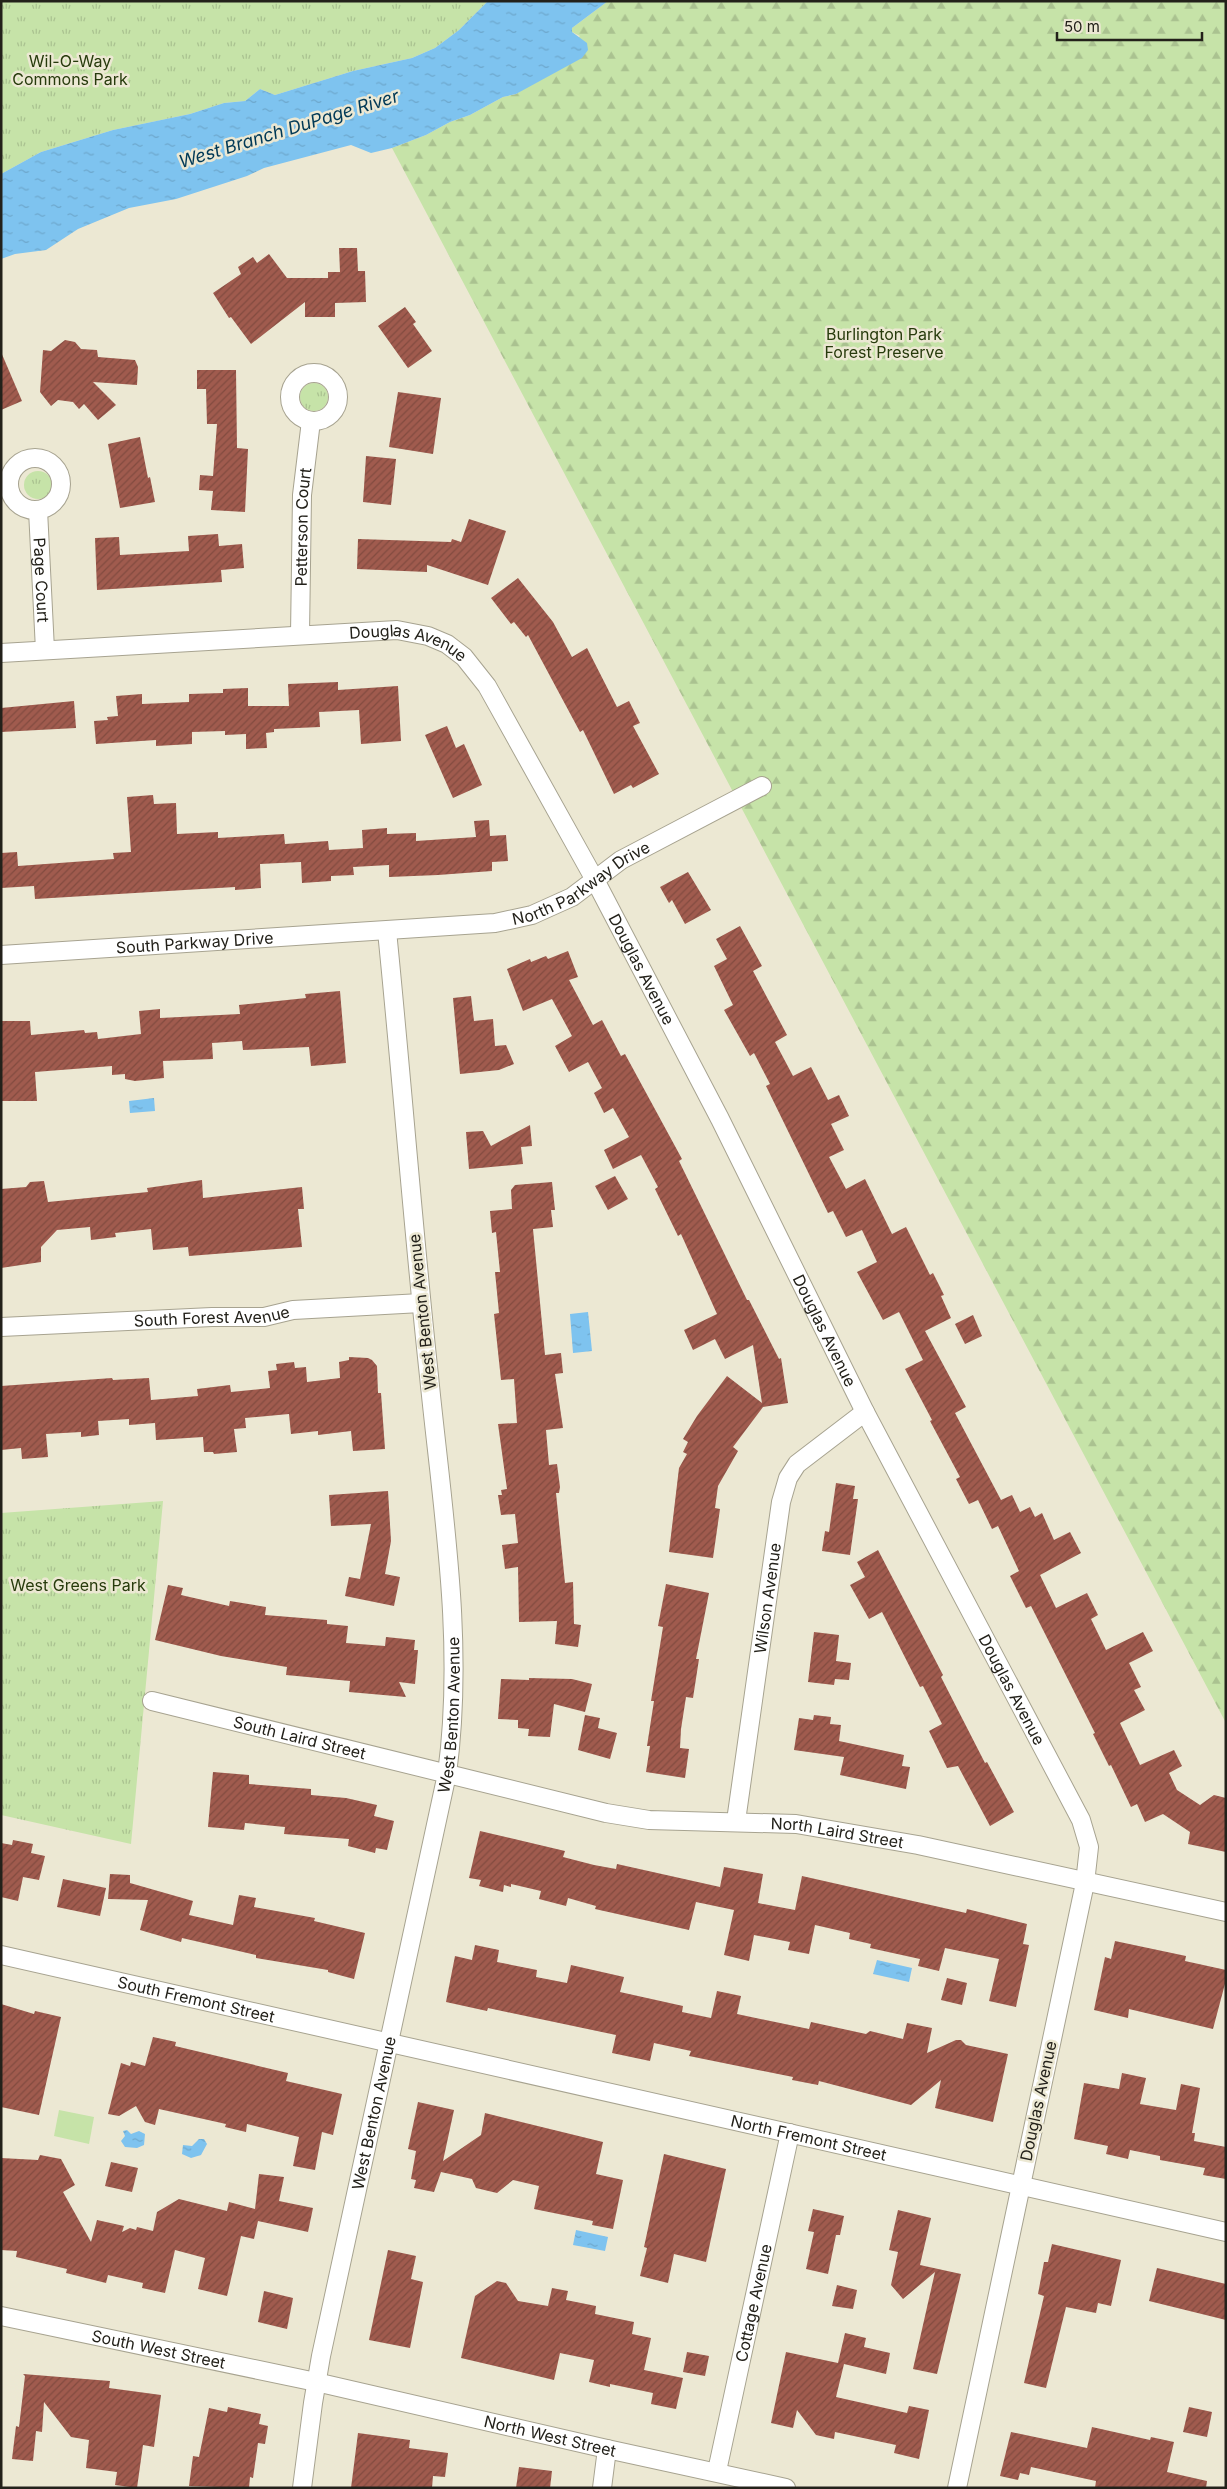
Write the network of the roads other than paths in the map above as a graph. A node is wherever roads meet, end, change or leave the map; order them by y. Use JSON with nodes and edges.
{"nodes":[{"id":1,"x":311,"y":421,"type":"dead end"},
{"id":2,"x":38,"y":510,"type":"dead end"},
{"id":3,"x":300,"y":635,"type":"junction"},
{"id":4,"x":45,"y":650,"type":"junction"},
{"id":5,"x":1,"y":653,"type":"edge"},
{"id":6,"x":762,"y":786,"type":"dead end"},
{"id":7,"x":595,"y":880,"type":"junction"},
{"id":8,"x":386,"y":932,"type":"junction"},
{"id":9,"x":1,"y":955,"type":"edge"},
{"id":10,"x":421,"y":1302,"type":"junction"},
{"id":11,"x":1,"y":1327,"type":"edge"},
{"id":12,"x":865,"y":1412,"type":"junction"},
{"id":13,"x":152,"y":1701,"type":"dead end"},
{"id":14,"x":448,"y":1774,"type":"junction"},
{"id":15,"x":736,"y":1821,"type":"junction"},
{"id":16,"x":1085,"y":1882,"type":"junction"},
{"id":17,"x":1226,"y":1912,"type":"edge"},
{"id":18,"x":1,"y":1956,"type":"edge"},
{"id":19,"x":390,"y":2042,"type":"junction"},
{"id":20,"x":790,"y":2133,"type":"junction"},
{"id":21,"x":1020,"y":2187,"type":"junction"},
{"id":22,"x":1226,"y":2232,"type":"edge"},
{"id":23,"x":1,"y":2316,"type":"edge"},
{"id":24,"x":316,"y":2382,"type":"junction"},
{"id":25,"x":607,"y":2449,"type":"junction"},
{"id":26,"x":717,"y":2471,"type":"junction"},
{"id":27,"x":302,"y":2488,"type":"edge"},
{"id":28,"x":602,"y":2488,"type":"edge"},
{"id":29,"x":786,"y":2488,"type":"edge"},
{"id":30,"x":957,"y":2488,"type":"edge"}],
"edges":[{"from":1,"to":3,"type":"street","name":"Petterson Court"},
{"from":2,"to":4,"type":"street","name":"Page Court"},
{"from":3,"to":4,"type":"street","name":"Douglas Avenue"},
{"from":3,"to":7,"type":"street","name":"Douglas Avenue"},
{"from":4,"to":5,"type":"street","name":"Douglas Avenue"},
{"from":6,"to":7,"type":"street","name":"North Parkway Drive"},
{"from":7,"to":8,"type":"street","name":"North Parkway Drive"},
{"from":7,"to":12,"type":"street","name":"Douglas Avenue"},
{"from":8,"to":9,"type":"street","name":"South Parkway Drive"},
{"from":8,"to":10,"type":"street","name":"West Benton Avenue"},
{"from":10,"to":11,"type":"street","name":"South Forest Avenue"},
{"from":10,"to":14,"type":"street","name":"West Benton Avenue"},
{"from":12,"to":15,"type":"street","name":"Wilson Avenue"},
{"from":12,"to":16,"type":"street","name":"Douglas Avenue"},
{"from":13,"to":14,"type":"street","name":"South Laird Street"},
{"from":14,"to":15,"type":"street","name":"North Laird Street"},
{"from":14,"to":19,"type":"street","name":"West Benton Avenue"},
{"from":15,"to":16,"type":"street","name":"North Laird Street"},
{"from":16,"to":17,"type":"street","name":"North Laird Street"},
{"from":16,"to":21,"type":"street","name":"Douglas Avenue"},
{"from":18,"to":19,"type":"street","name":"South Fremont Street"},
{"from":19,"to":20,"type":"street","name":"North Fremont Street"},
{"from":19,"to":24,"type":"street","name":"West Benton Avenue"},
{"from":20,"to":21,"type":"street","name":"North Fremont Street"},
{"from":20,"to":26,"type":"street","name":"Cottage Avenue"},
{"from":21,"to":22,"type":"street","name":"North Fremont Street"},
{"from":21,"to":30,"type":"street","name":"Douglas Avenue"},
{"from":23,"to":24,"type":"street","name":"South West Street"},
{"from":24,"to":25,"type":"street","name":"North West Street"},
{"from":24,"to":27,"type":"street","name":"West Benton Avenue"},
{"from":25,"to":26,"type":"street","name":"North West Street"},
{"from":25,"to":28,"type":"street"},
{"from":26,"to":29,"type":"street","name":"North West Street"}]}
